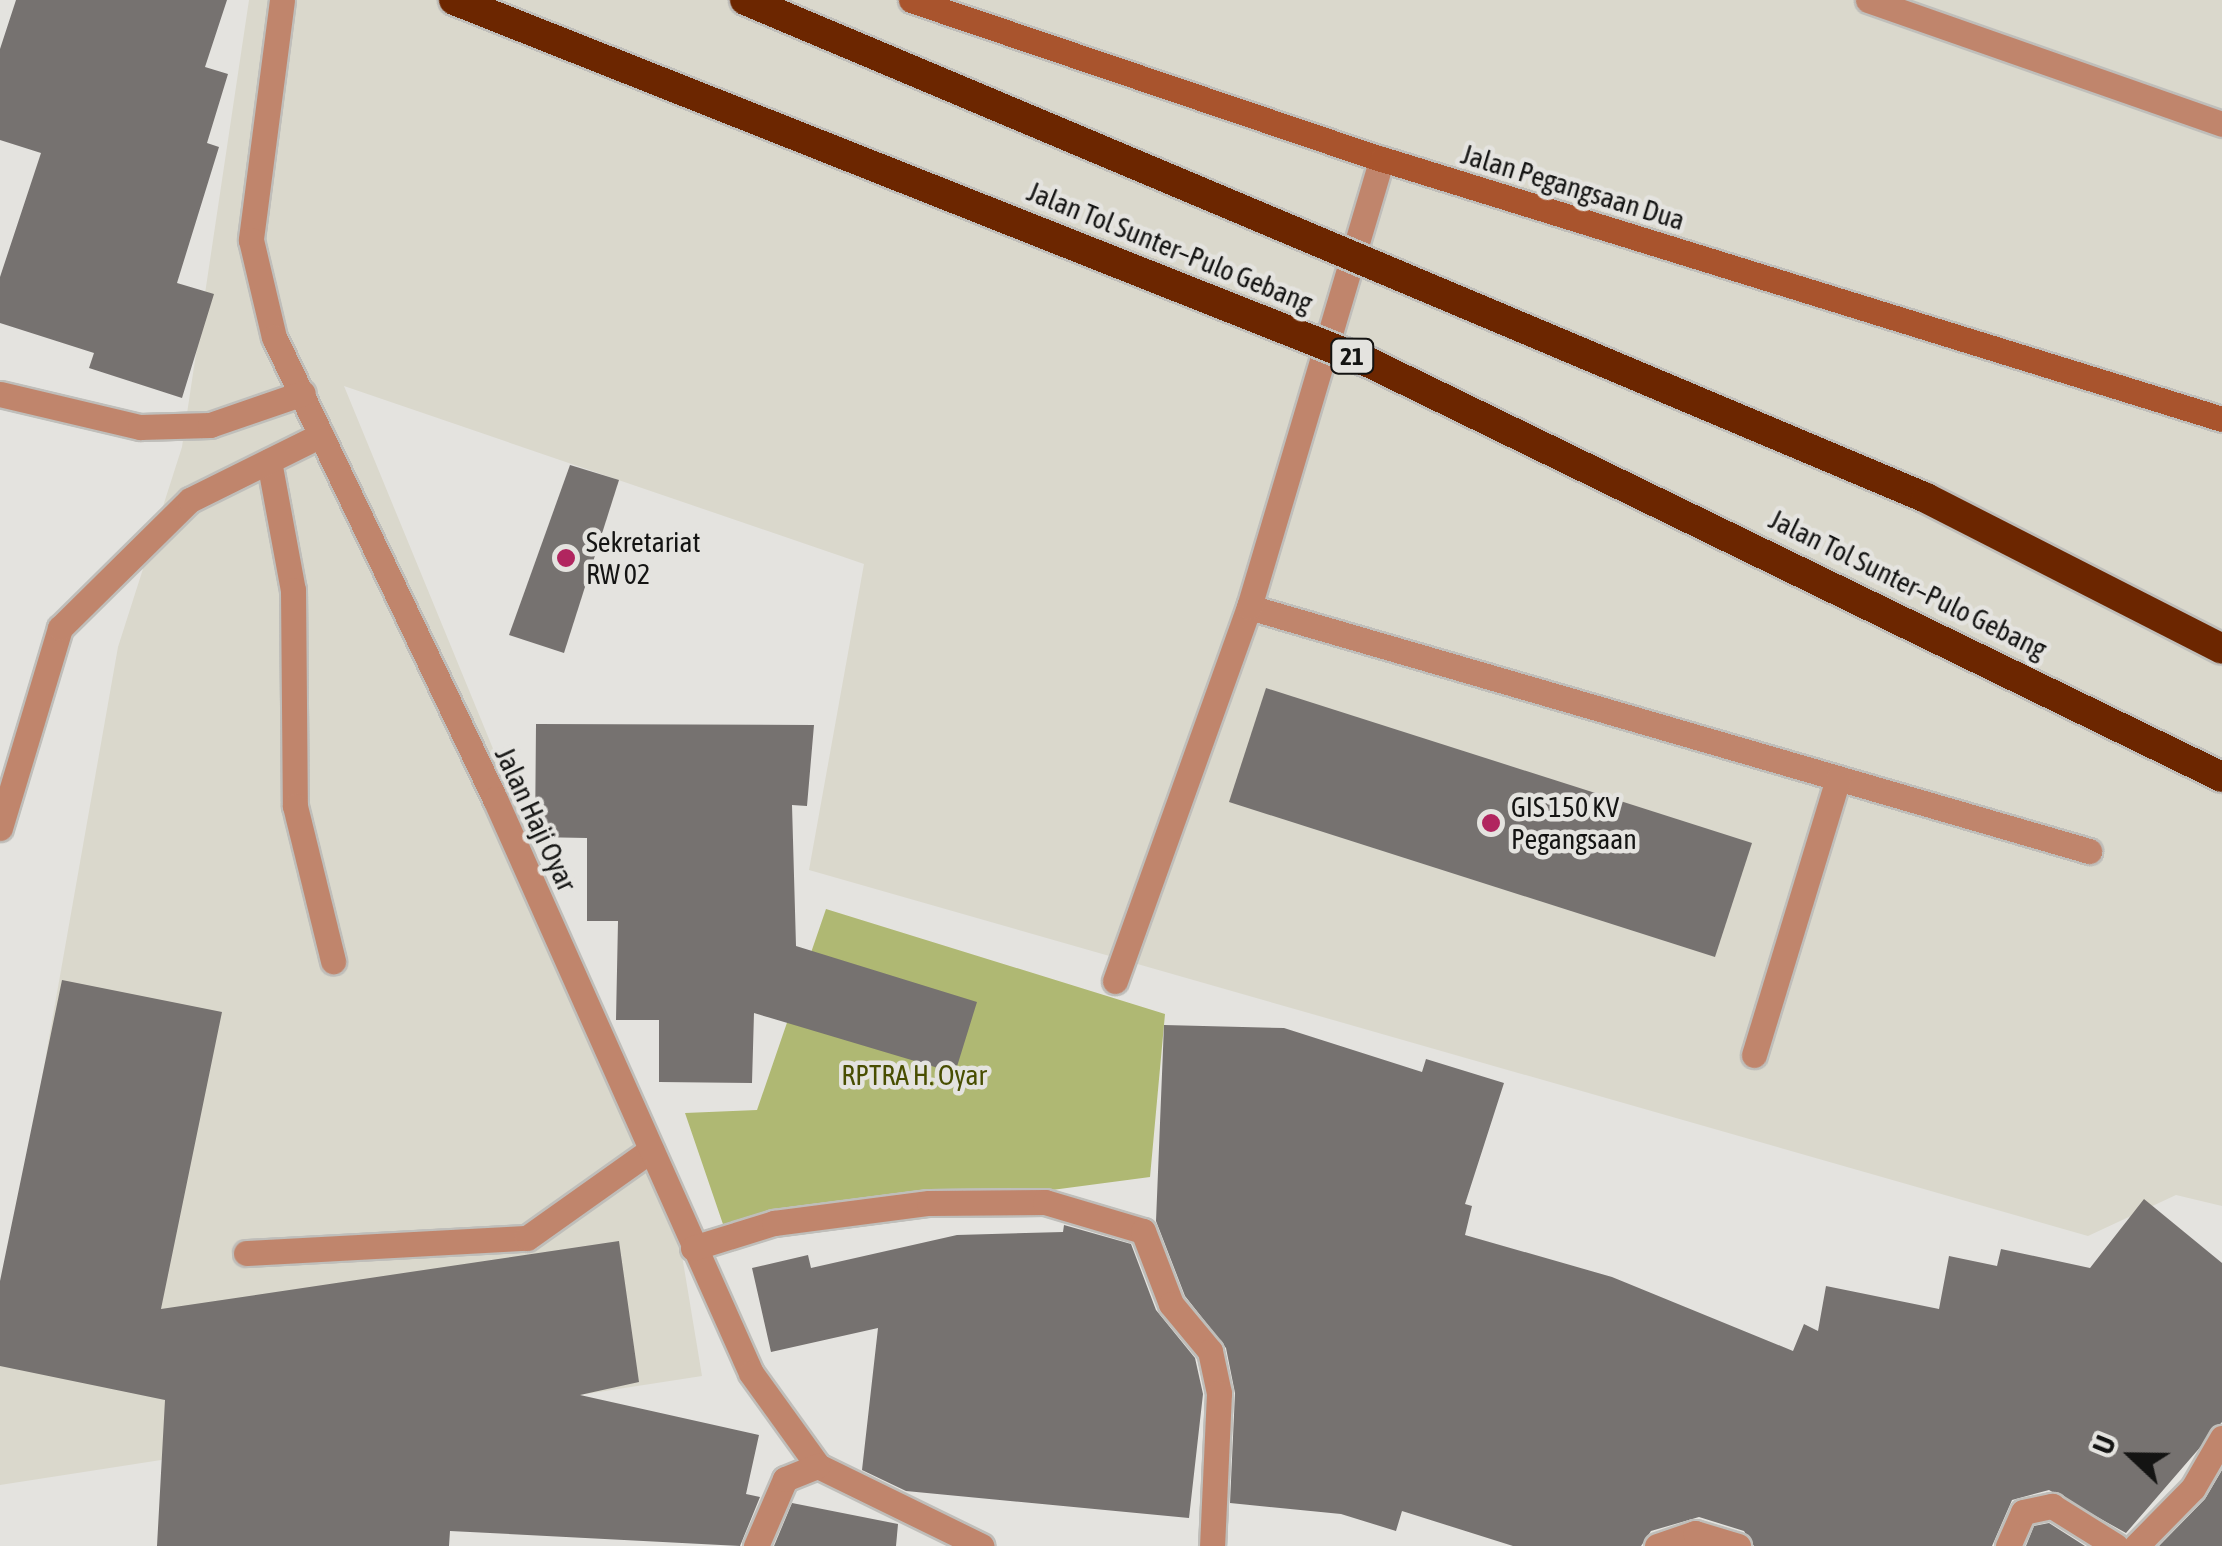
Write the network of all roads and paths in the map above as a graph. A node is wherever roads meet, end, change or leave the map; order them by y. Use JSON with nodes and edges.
{"nodes":[{"id":1,"x":282,"y":0,"type":"edge"},
{"id":2,"x":454,"y":0,"type":"edge"},
{"id":3,"x":745,"y":0,"type":"edge"},
{"id":4,"x":911,"y":0,"type":"edge"},
{"id":5,"x":1868,"y":0,"type":"edge"},
{"id":6,"x":1929,"y":9,"type":"edge"},
{"id":7,"x":2222,"y":124,"type":"edge"},
{"id":8,"x":1382,"y":159,"type":"junction"},
{"id":9,"x":303,"y":393,"type":"junction"},
{"id":10,"x":0,"y":394,"type":"edge"},
{"id":11,"x":2222,"y":419,"type":"edge"},
{"id":12,"x":321,"y":435,"type":"junction"},
{"id":13,"x":269,"y":461,"type":"junction"},
{"id":14,"x":1249,"y":608,"type":"junction"},
{"id":15,"x":2222,"y":650,"type":"edge"},
{"id":16,"x":2222,"y":777,"type":"edge"},
{"id":17,"x":1838,"y":778,"type":"junction"},
{"id":18,"x":0,"y":828,"type":"edge"},
{"id":19,"x":2088,"y":851,"type":"dead end"},
{"id":20,"x":332,"y":961,"type":"dead end"},
{"id":21,"x":1115,"y":981,"type":"dead end"},
{"id":22,"x":1754,"y":1055,"type":"dead end"},
{"id":23,"x":651,"y":1150,"type":"junction"},
{"id":24,"x":693,"y":1248,"type":"junction"},
{"id":25,"x":246,"y":1253,"type":"dead end"},
{"id":26,"x":2222,"y":1438,"type":"edge"},
{"id":27,"x":818,"y":1466,"type":"junction"},
{"id":28,"x":935,"y":1539,"type":"edge"},
{"id":29,"x":756,"y":1546,"type":"edge"},
{"id":30,"x":981,"y":1546,"type":"edge"},
{"id":31,"x":1212,"y":1546,"type":"edge"},
{"id":32,"x":1657,"y":1546,"type":"edge"},
{"id":33,"x":1738,"y":1546,"type":"edge"},
{"id":34,"x":2008,"y":1546,"type":"edge"},
{"id":35,"x":2116,"y":1546,"type":"edge"},
{"id":36,"x":2136,"y":1546,"type":"edge"}],
"edges":[{"from":1,"to":9,"type":"street","name":"Jalan Haji Oyar"},
{"from":2,"to":16,"type":"highway","name":"Jalan Tol Sunter–Pulo Gebang","number":"21","bridge":true},
{"from":3,"to":15,"type":"highway","bridge":true},
{"from":4,"to":8,"type":"main road","name":"Jalan Pegangsaan Dua"},
{"from":5,"to":6,"type":"street"},
{"from":6,"to":7,"type":"street"},
{"from":8,"to":11,"type":"main road","name":"Jalan Pegangsaan Dua"},
{"from":8,"to":14,"type":"street"},
{"from":9,"to":10,"type":"street"},
{"from":9,"to":12,"type":"street","name":"Jalan Haji Oyar"},
{"from":12,"to":13,"type":"street"},
{"from":12,"to":23,"type":"street","name":"Jalan Haji Oyar"},
{"from":13,"to":18,"type":"street"},
{"from":13,"to":20,"type":"street"},
{"from":14,"to":17,"type":"street"},
{"from":14,"to":21,"type":"street"},
{"from":17,"to":19,"type":"street"},
{"from":17,"to":22,"type":"street"},
{"from":23,"to":24,"type":"street","name":"Jalan Haji Oyar"},
{"from":23,"to":25,"type":"street"},
{"from":24,"to":27,"type":"street","name":"Jalan Haji Oyar"},
{"from":24,"to":31,"type":"street"},
{"from":26,"to":36,"type":"street"},
{"from":27,"to":28,"type":"street","name":"Jalan Haji Oyar"},
{"from":27,"to":29,"type":"street"},
{"from":28,"to":30,"type":"street","name":"Jalan Haji Oyar"},
{"from":32,"to":33,"type":"street"},
{"from":34,"to":35,"type":"street"}]}
